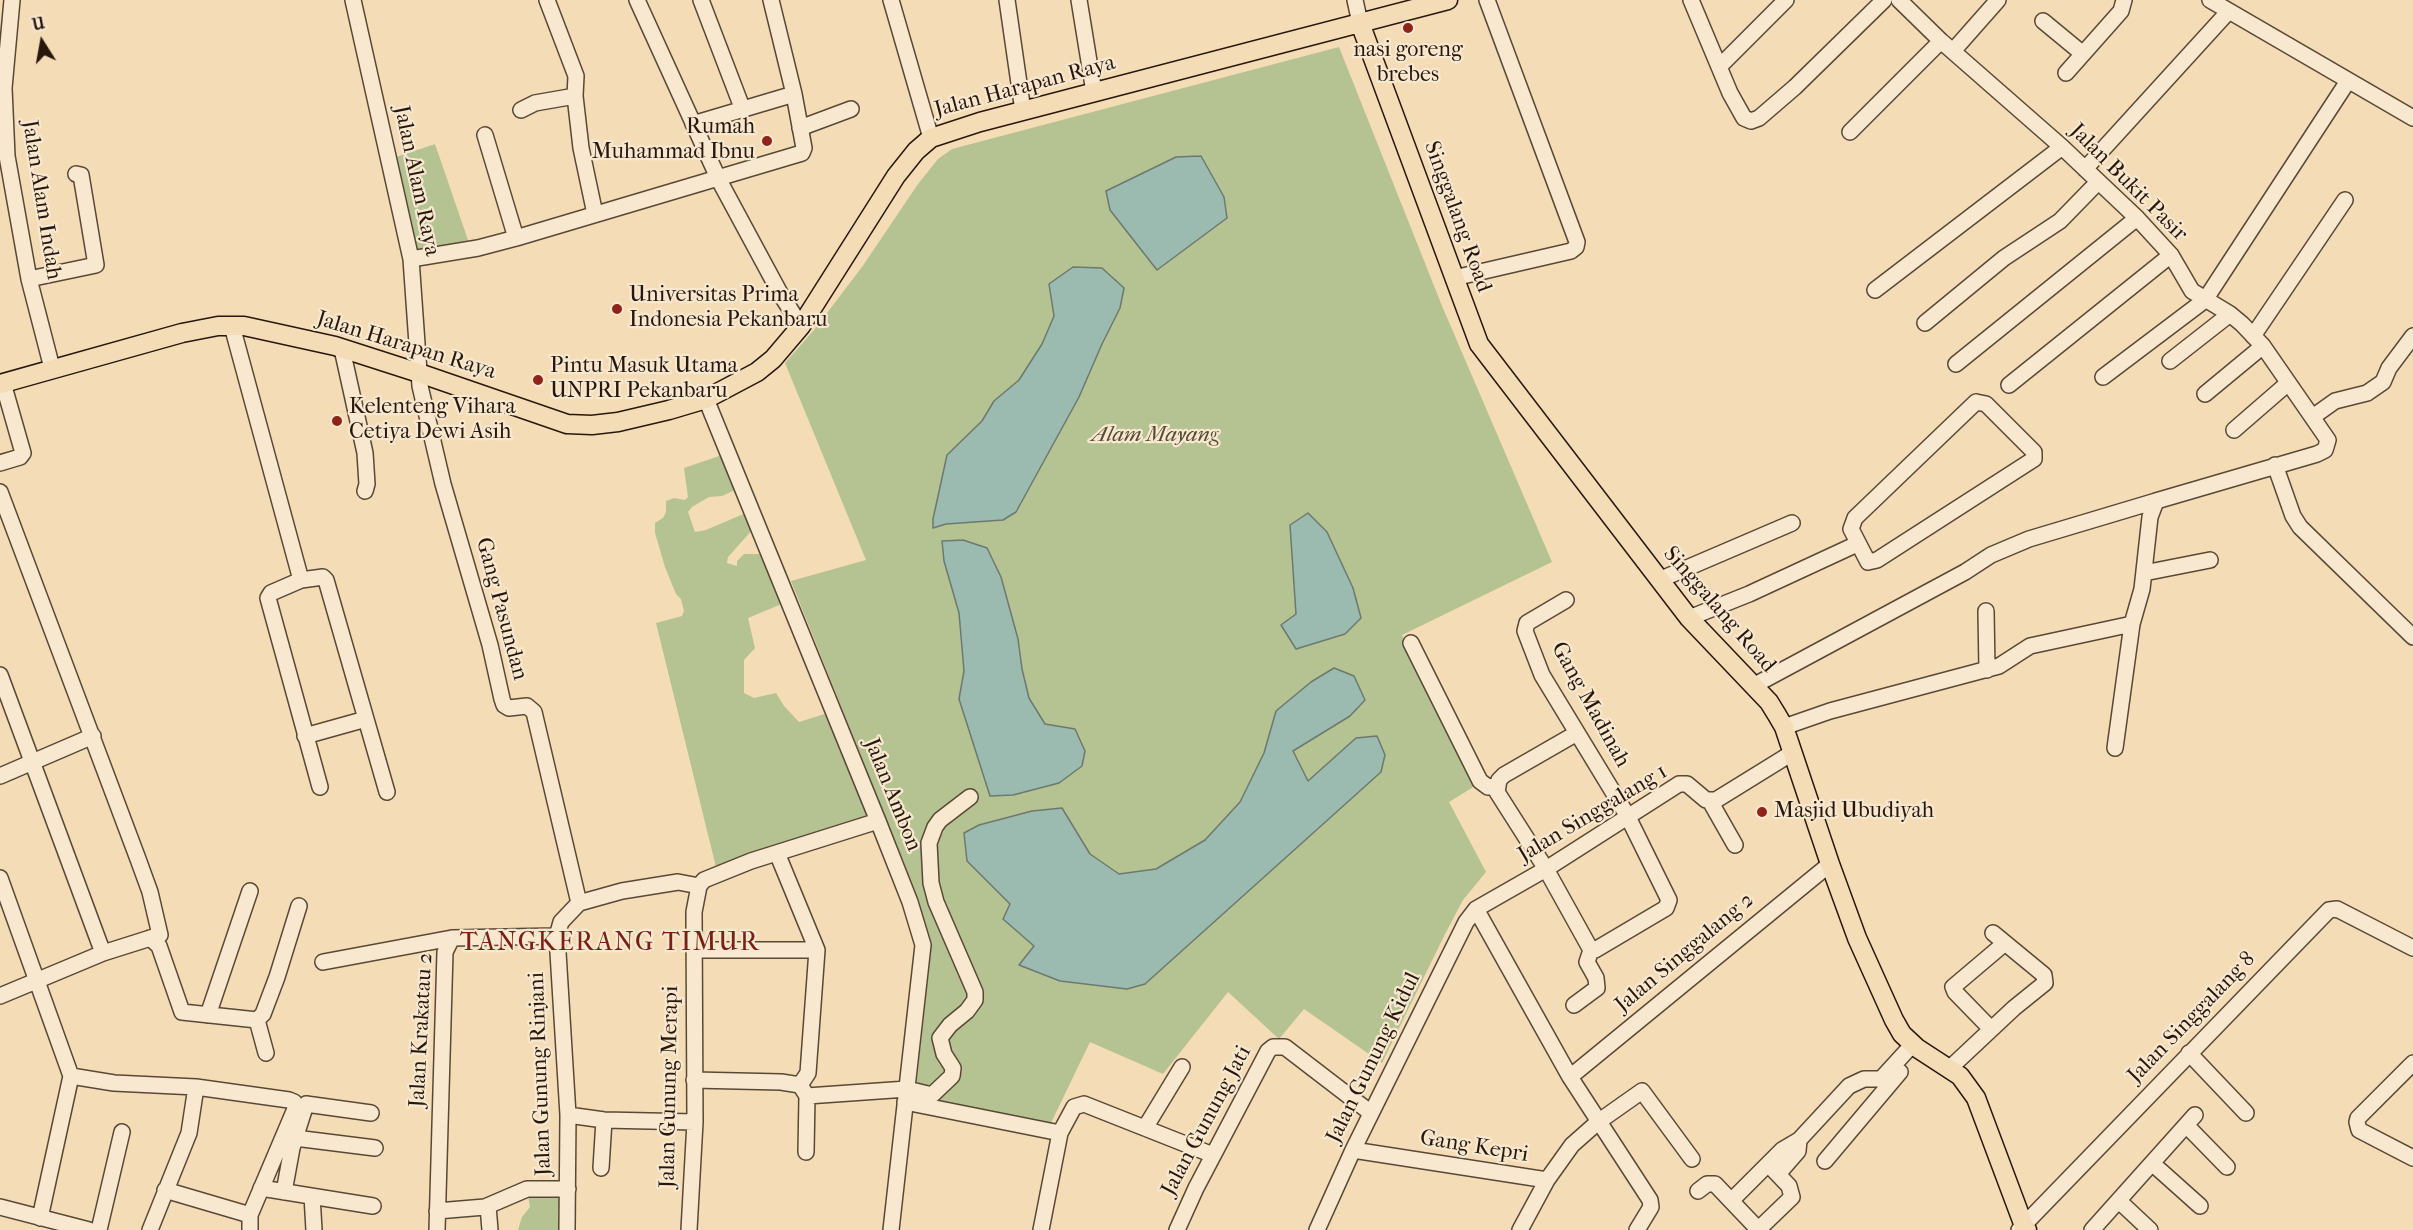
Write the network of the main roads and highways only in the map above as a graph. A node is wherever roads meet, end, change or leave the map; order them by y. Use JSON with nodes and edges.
{"nodes":[{"id":1,"x":1448,"y":0,"type":"edge"},
{"id":2,"x":1360,"y":23,"type":"junction"},
{"id":3,"x":2,"y":383,"type":"edge"},
{"id":4,"x":2023,"y":1229,"type":"edge"}],
"edges":[{"from":1,"to":2,"type":"main road","name":"Jalan Harapan Raya"},
{"from":2,"to":3,"type":"main road","name":"Jalan Harapan Raya"},
{"from":2,"to":4,"type":"main road","name":"Singgalang Road"}]}
